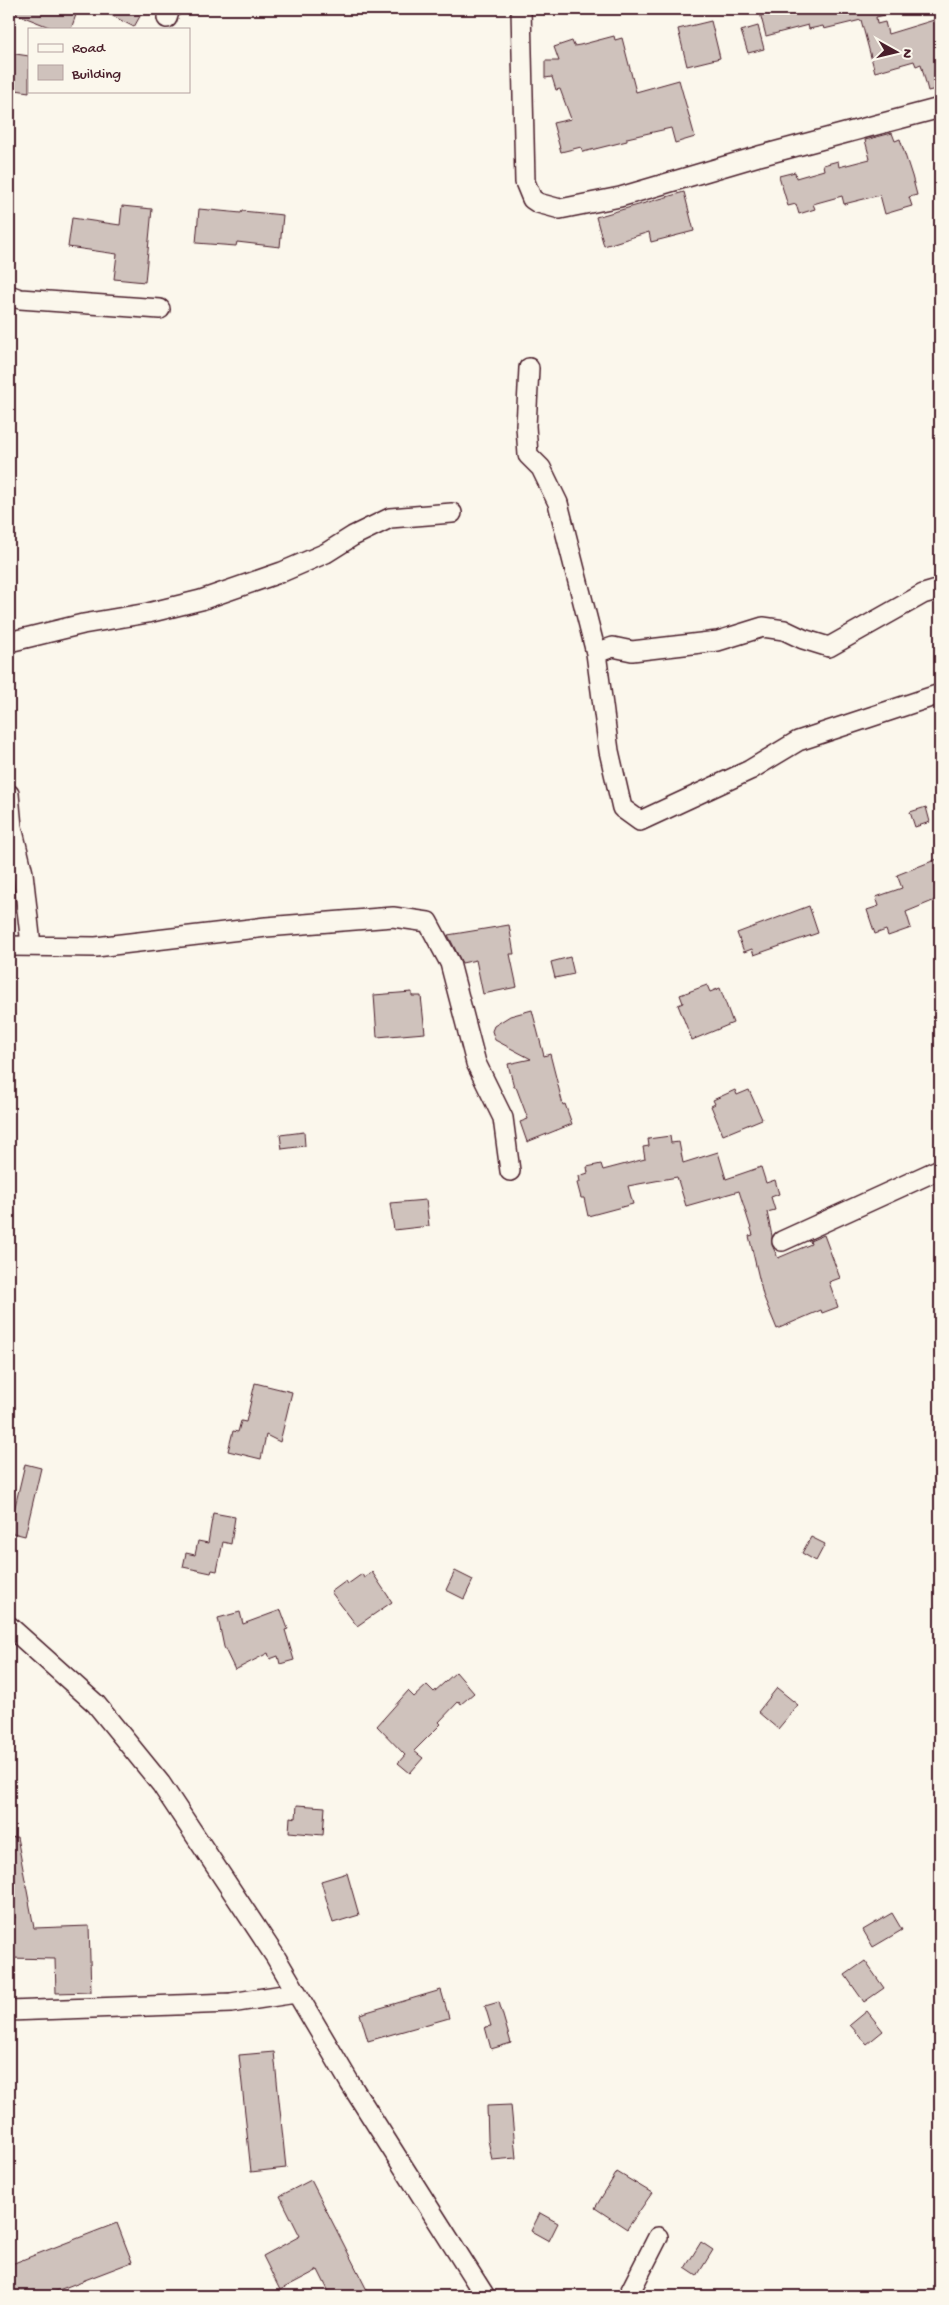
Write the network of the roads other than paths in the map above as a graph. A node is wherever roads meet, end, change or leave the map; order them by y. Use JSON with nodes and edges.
{"nodes":[{"id":1,"x":522,"y":9,"type":"edge"},
{"id":2,"x":940,"y":108,"type":"edge"},
{"id":3,"x":9,"y":295,"type":"edge"},
{"id":4,"x":160,"y":309,"type":"dead end"},
{"id":5,"x":529,"y":368,"type":"dead end"},
{"id":6,"x":452,"y":513,"type":"dead end"},
{"id":7,"x":940,"y":589,"type":"edge"},
{"id":8,"x":9,"y":642,"type":"edge"},
{"id":9,"x":596,"y":653,"type":"junction"},
{"id":10,"x":940,"y":694,"type":"edge"},
{"id":11,"x":9,"y":794,"type":"edge"},
{"id":12,"x":31,"y":945,"type":"junction"},
{"id":13,"x":9,"y":946,"type":"edge"},
{"id":14,"x":940,"y":1169,"type":"edge"},
{"id":15,"x":510,"y":1171,"type":"dead end"},
{"id":16,"x":782,"y":1241,"type":"dead end"},
{"id":17,"x":9,"y":1626,"type":"edge"},
{"id":18,"x":296,"y":1993,"type":"junction"},
{"id":19,"x":9,"y":2011,"type":"edge"},
{"id":20,"x":658,"y":2237,"type":"dead end"},
{"id":21,"x":485,"y":2296,"type":"edge"},
{"id":22,"x":628,"y":2296,"type":"edge"}],
"edges":[{"from":1,"to":2,"type":"street"},
{"from":3,"to":4,"type":"street"},
{"from":5,"to":9,"type":"street"},
{"from":6,"to":8,"type":"street"},
{"from":7,"to":9,"type":"street"},
{"from":9,"to":10,"type":"street"},
{"from":11,"to":12,"type":"street"},
{"from":12,"to":13,"type":"street"},
{"from":12,"to":15,"type":"street"},
{"from":14,"to":16,"type":"street"},
{"from":17,"to":18,"type":"street"},
{"from":18,"to":19,"type":"street"},
{"from":18,"to":21,"type":"street"},
{"from":20,"to":22,"type":"street"}]}
